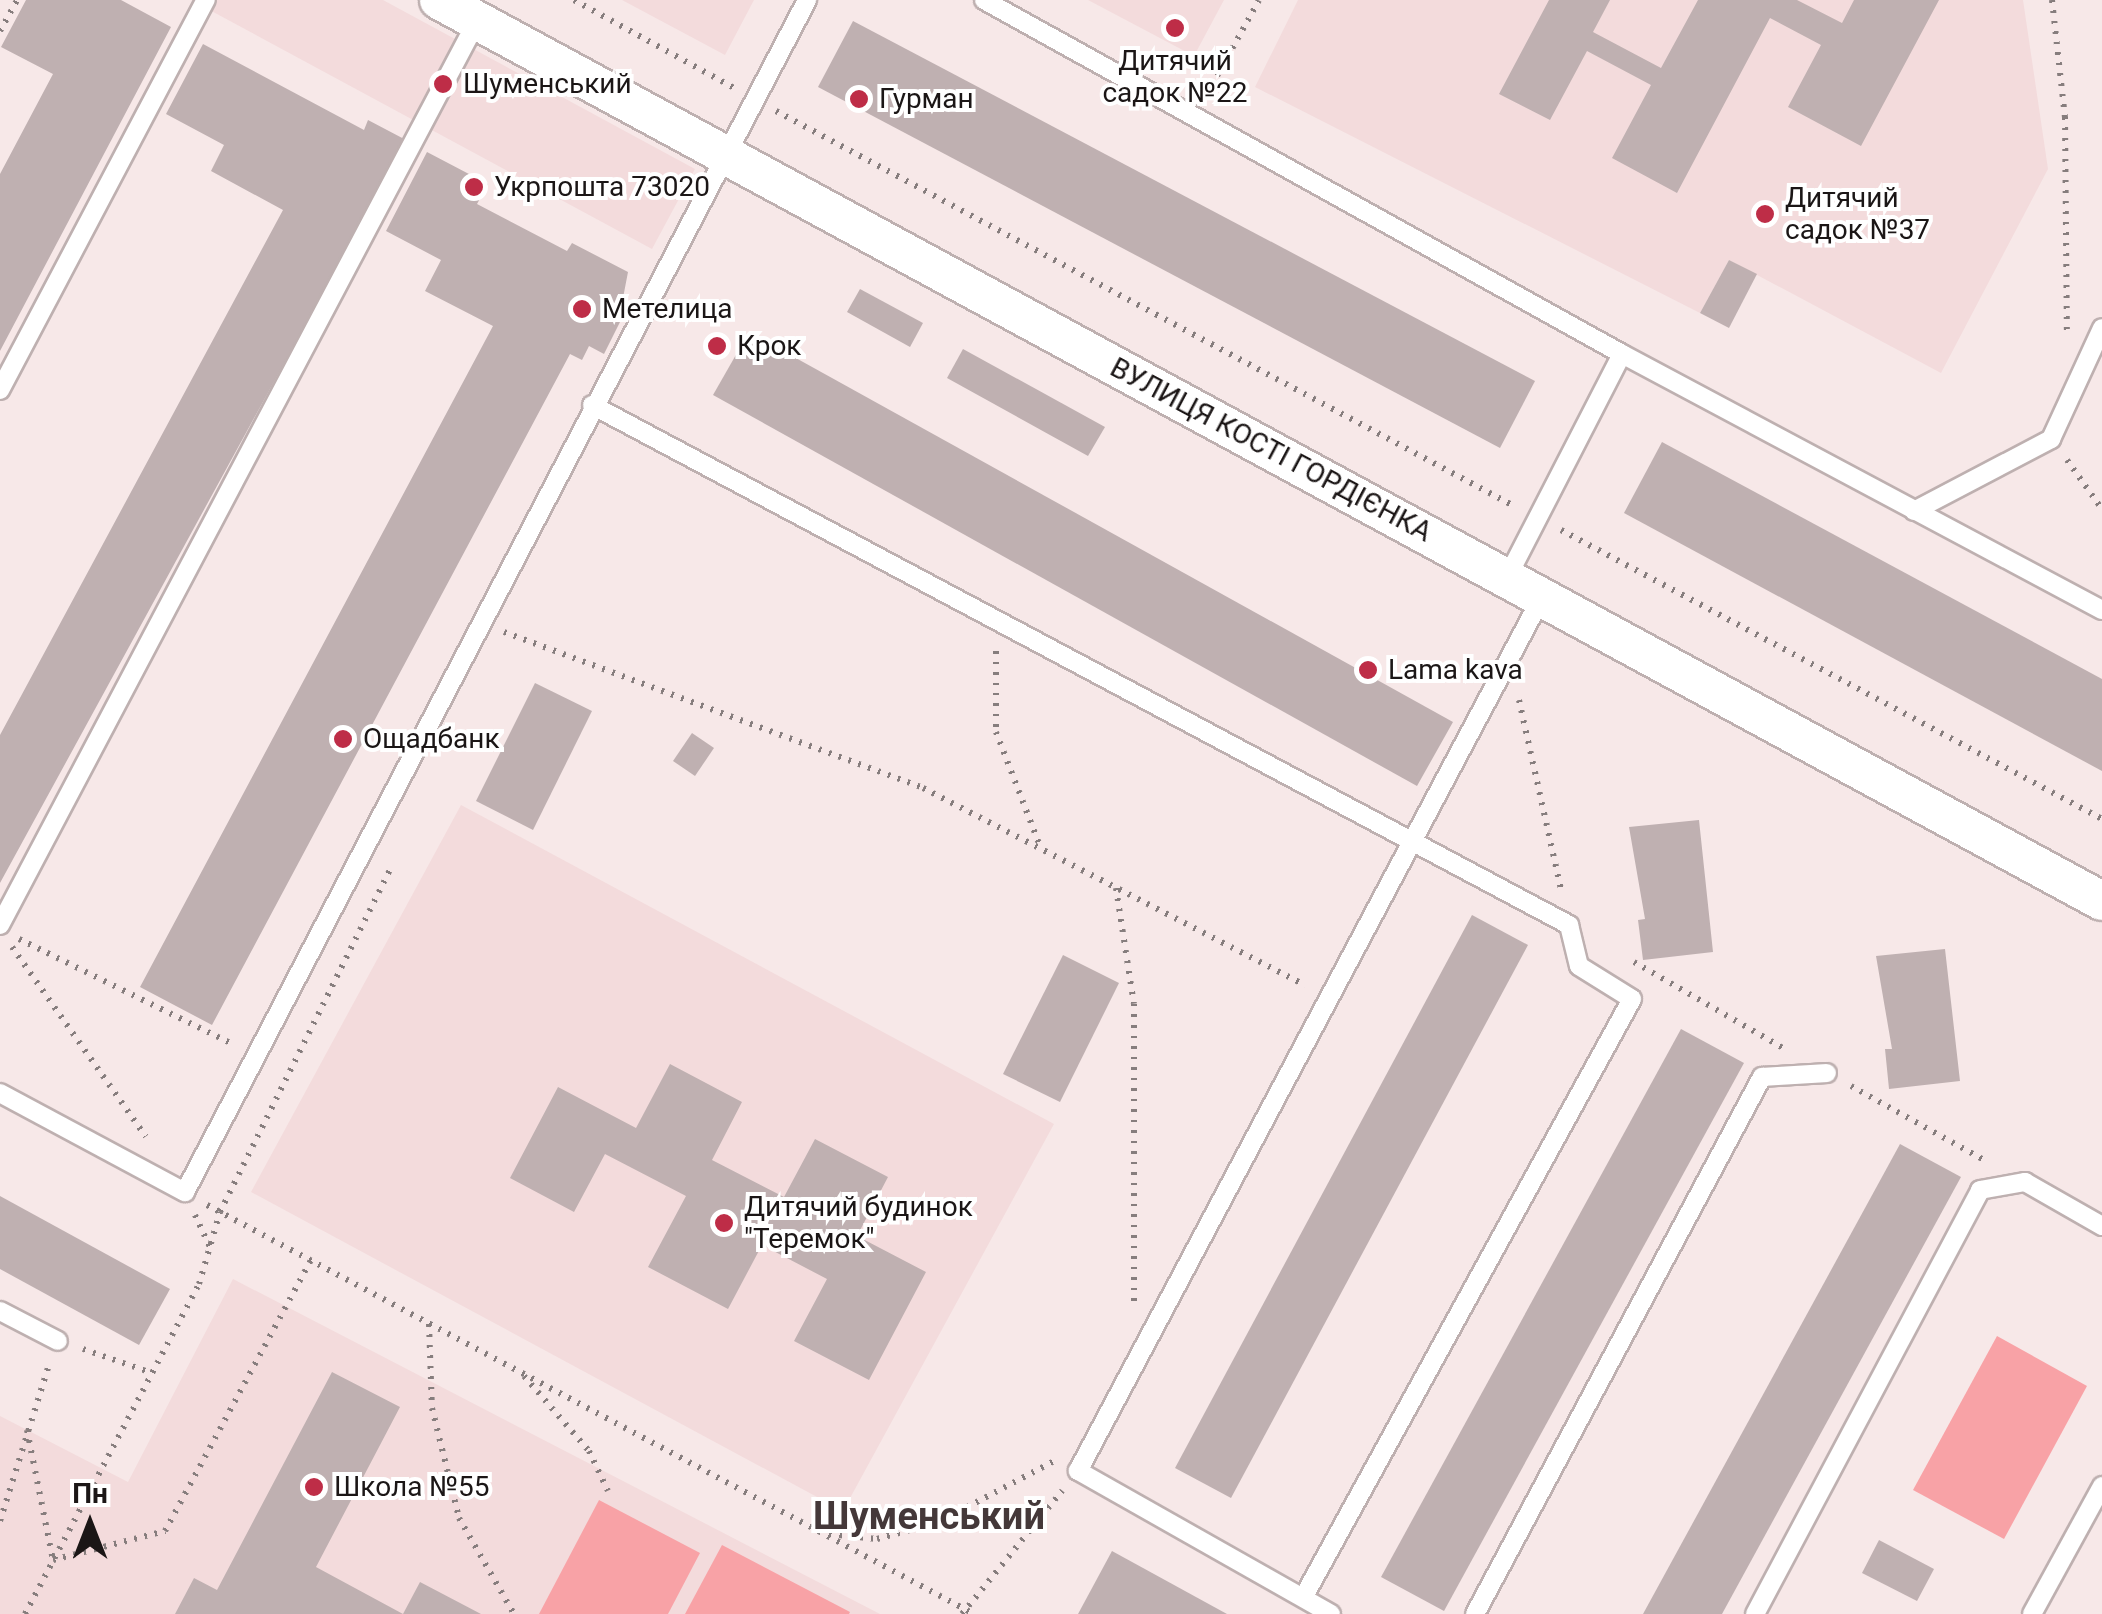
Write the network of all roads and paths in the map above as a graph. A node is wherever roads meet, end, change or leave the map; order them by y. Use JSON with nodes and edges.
{"nodes":[{"id":1,"x":17,"y":0,"type":"edge"},
{"id":2,"x":206,"y":0,"type":"edge"},
{"id":3,"x":439,"y":0,"type":"edge"},
{"id":4,"x":574,"y":0,"type":"edge"},
{"id":5,"x":806,"y":0,"type":"edge"},
{"id":6,"x":984,"y":0,"type":"edge"},
{"id":7,"x":1259,"y":0,"type":"edge"},
{"id":8,"x":2052,"y":0,"type":"edge"},
{"id":9,"x":478,"y":21,"type":"junction"},
{"id":10,"x":0,"y":32,"type":"edge"},
{"id":11,"x":753,"y":99,"type":"junction"},
{"id":12,"x":1195,"y":117,"type":"junction"},
{"id":13,"x":723,"y":154,"type":"junction"},
{"id":14,"x":2102,"y":328,"type":"edge"},
{"id":15,"x":1622,"y":354,"type":"junction"},
{"id":16,"x":0,"y":390,"type":"edge"},
{"id":17,"x":2068,"y":391,"type":"junction"},
{"id":18,"x":592,"y":404,"type":"junction"},
{"id":19,"x":2051,"y":439,"type":"junction"},
{"id":20,"x":2102,"y":510,"type":"edge"},
{"id":21,"x":1914,"y":511,"type":"junction"},
{"id":22,"x":1538,"y":518,"type":"junction"},
{"id":23,"x":1507,"y":578,"type":"junction"},
{"id":24,"x":1542,"y":597,"type":"junction"},
{"id":25,"x":2102,"y":610,"type":"edge"},
{"id":26,"x":996,"y":620,"type":"junction"},
{"id":27,"x":479,"y":623,"type":"junction"},
{"id":28,"x":1510,"y":657,"type":"junction"},
{"id":29,"x":2102,"y":820,"type":"edge"},
{"id":30,"x":1412,"y":842,"type":"junction"},
{"id":31,"x":1041,"y":848,"type":"junction"},
{"id":32,"x":1116,"y":887,"type":"junction"},
{"id":33,"x":2102,"y":901,"type":"edge"},
{"id":34,"x":1568,"y":925,"type":"junction"},
{"id":35,"x":0,"y":928,"type":"edge"},
{"id":36,"x":1330,"y":997,"type":"junction"},
{"id":37,"x":255,"y":1056,"type":"junction"},
{"id":38,"x":1827,"y":1073,"type":"dead end"},
{"id":39,"x":0,"y":1094,"type":"edge"},
{"id":40,"x":184,"y":1192,"type":"junction"},
{"id":41,"x":2102,"y":1226,"type":"edge"},
{"id":42,"x":310,"y":1260,"type":"junction"},
{"id":43,"x":0,"y":1311,"type":"edge"},
{"id":44,"x":428,"y":1322,"type":"junction"},
{"id":45,"x":58,"y":1341,"type":"junction"},
{"id":46,"x":1134,"y":1366,"type":"junction"},
{"id":47,"x":520,"y":1371,"type":"junction"},
{"id":48,"x":152,"y":1372,"type":"junction"},
{"id":49,"x":28,"y":1430,"type":"junction"},
{"id":50,"x":1095,"y":1439,"type":"junction"},
{"id":51,"x":1078,"y":1471,"type":"junction"},
{"id":52,"x":2102,"y":1486,"type":"edge"},
{"id":53,"x":608,"y":1491,"type":"dead end"},
{"id":54,"x":0,"y":1521,"type":"edge"},
{"id":55,"x":823,"y":1534,"type":"junction"},
{"id":56,"x":53,"y":1560,"type":"junction"},
{"id":57,"x":1303,"y":1598,"type":"junction"},
{"id":58,"x":963,"y":1612,"type":"edge"},
{"id":59,"x":24,"y":1614,"type":"edge"},
{"id":60,"x":514,"y":1614,"type":"edge"},
{"id":61,"x":974,"y":1614,"type":"edge"},
{"id":62,"x":1331,"y":1614,"type":"edge"},
{"id":63,"x":1475,"y":1614,"type":"edge"},
{"id":64,"x":1754,"y":1614,"type":"edge"},
{"id":65,"x":2032,"y":1614,"type":"edge"}],
"edges":[{"from":1,"to":10,"type":"path"},
{"from":2,"to":16,"type":"lane"},
{"from":3,"to":9,"type":"street","name":"ВУЛИЦЯ КОСТІ ГОРДІЄНКА"},
{"from":4,"to":11,"type":"path"},
{"from":5,"to":11,"type":"lane"},
{"from":6,"to":12,"type":"lane"},
{"from":7,"to":12,"type":"path"},
{"from":8,"to":17,"type":"path"},
{"from":9,"to":13,"type":"street","name":"ВУЛИЦЯ КОСТІ ГОРДІЄНКА"},
{"from":9,"to":35,"type":"lane"},
{"from":11,"to":13,"type":"lane"},
{"from":11,"to":22,"type":"path"},
{"from":12,"to":15,"type":"lane"},
{"from":13,"to":18,"type":"lane"},
{"from":13,"to":23,"type":"street","name":"ВУЛИЦЯ КОСТІ ГОРДІЄНКА"},
{"from":14,"to":17,"type":"lane"},
{"from":15,"to":21,"type":"lane"},
{"from":15,"to":22,"type":"lane"},
{"from":17,"to":19,"type":"lane"},
{"from":18,"to":26,"type":"lane"},
{"from":18,"to":27,"type":"lane"},
{"from":19,"to":20,"type":"path"},
{"from":19,"to":21,"type":"lane"},
{"from":21,"to":25,"type":"lane"},
{"from":22,"to":23,"type":"lane"},
{"from":22,"to":29,"type":"path"},
{"from":23,"to":24,"type":"street","name":"ВУЛИЦЯ КОСТІ ГОРДІЄНКА"},
{"from":24,"to":28,"type":"lane"},
{"from":24,"to":33,"type":"street","name":"ВУЛИЦЯ КОСТІ ГОРДІЄНКА"},
{"from":26,"to":30,"type":"lane"},
{"from":26,"to":31,"type":"path"},
{"from":27,"to":31,"type":"path"},
{"from":27,"to":37,"type":"lane"},
{"from":28,"to":30,"type":"lane"},
{"from":28,"to":34,"type":"path"},
{"from":30,"to":34,"type":"lane"},
{"from":30,"to":36,"type":"lane"},
{"from":31,"to":32,"type":"path"},
{"from":32,"to":36,"type":"path"},
{"from":32,"to":46,"type":"path"},
{"from":34,"to":57,"type":"lane"},
{"from":35,"to":37,"type":"path"},
{"from":35,"to":40,"type":"path"},
{"from":36,"to":46,"type":"lane"},
{"from":37,"to":40,"type":"lane"},
{"from":38,"to":63,"type":"lane"},
{"from":39,"to":40,"type":"lane"},
{"from":40,"to":42,"type":"path"},
{"from":40,"to":48,"type":"path"},
{"from":41,"to":64,"type":"lane"},
{"from":42,"to":44,"type":"path"},
{"from":42,"to":56,"type":"path"},
{"from":43,"to":45,"type":"lane"},
{"from":44,"to":47,"type":"path"},
{"from":44,"to":60,"type":"path"},
{"from":45,"to":48,"type":"path"},
{"from":45,"to":49,"type":"path"},
{"from":46,"to":50,"type":"lane"},
{"from":47,"to":53,"type":"path"},
{"from":47,"to":55,"type":"path"},
{"from":48,"to":56,"type":"path"},
{"from":49,"to":54,"type":"path"},
{"from":49,"to":56,"type":"path"},
{"from":50,"to":51,"type":"lane"},
{"from":50,"to":55,"type":"path"},
{"from":51,"to":57,"type":"lane"},
{"from":51,"to":58,"type":"path"},
{"from":52,"to":65,"type":"lane"},
{"from":55,"to":58,"type":"path"},
{"from":56,"to":59,"type":"path"},
{"from":57,"to":62,"type":"lane"},
{"from":58,"to":61,"type":"path"}]}
